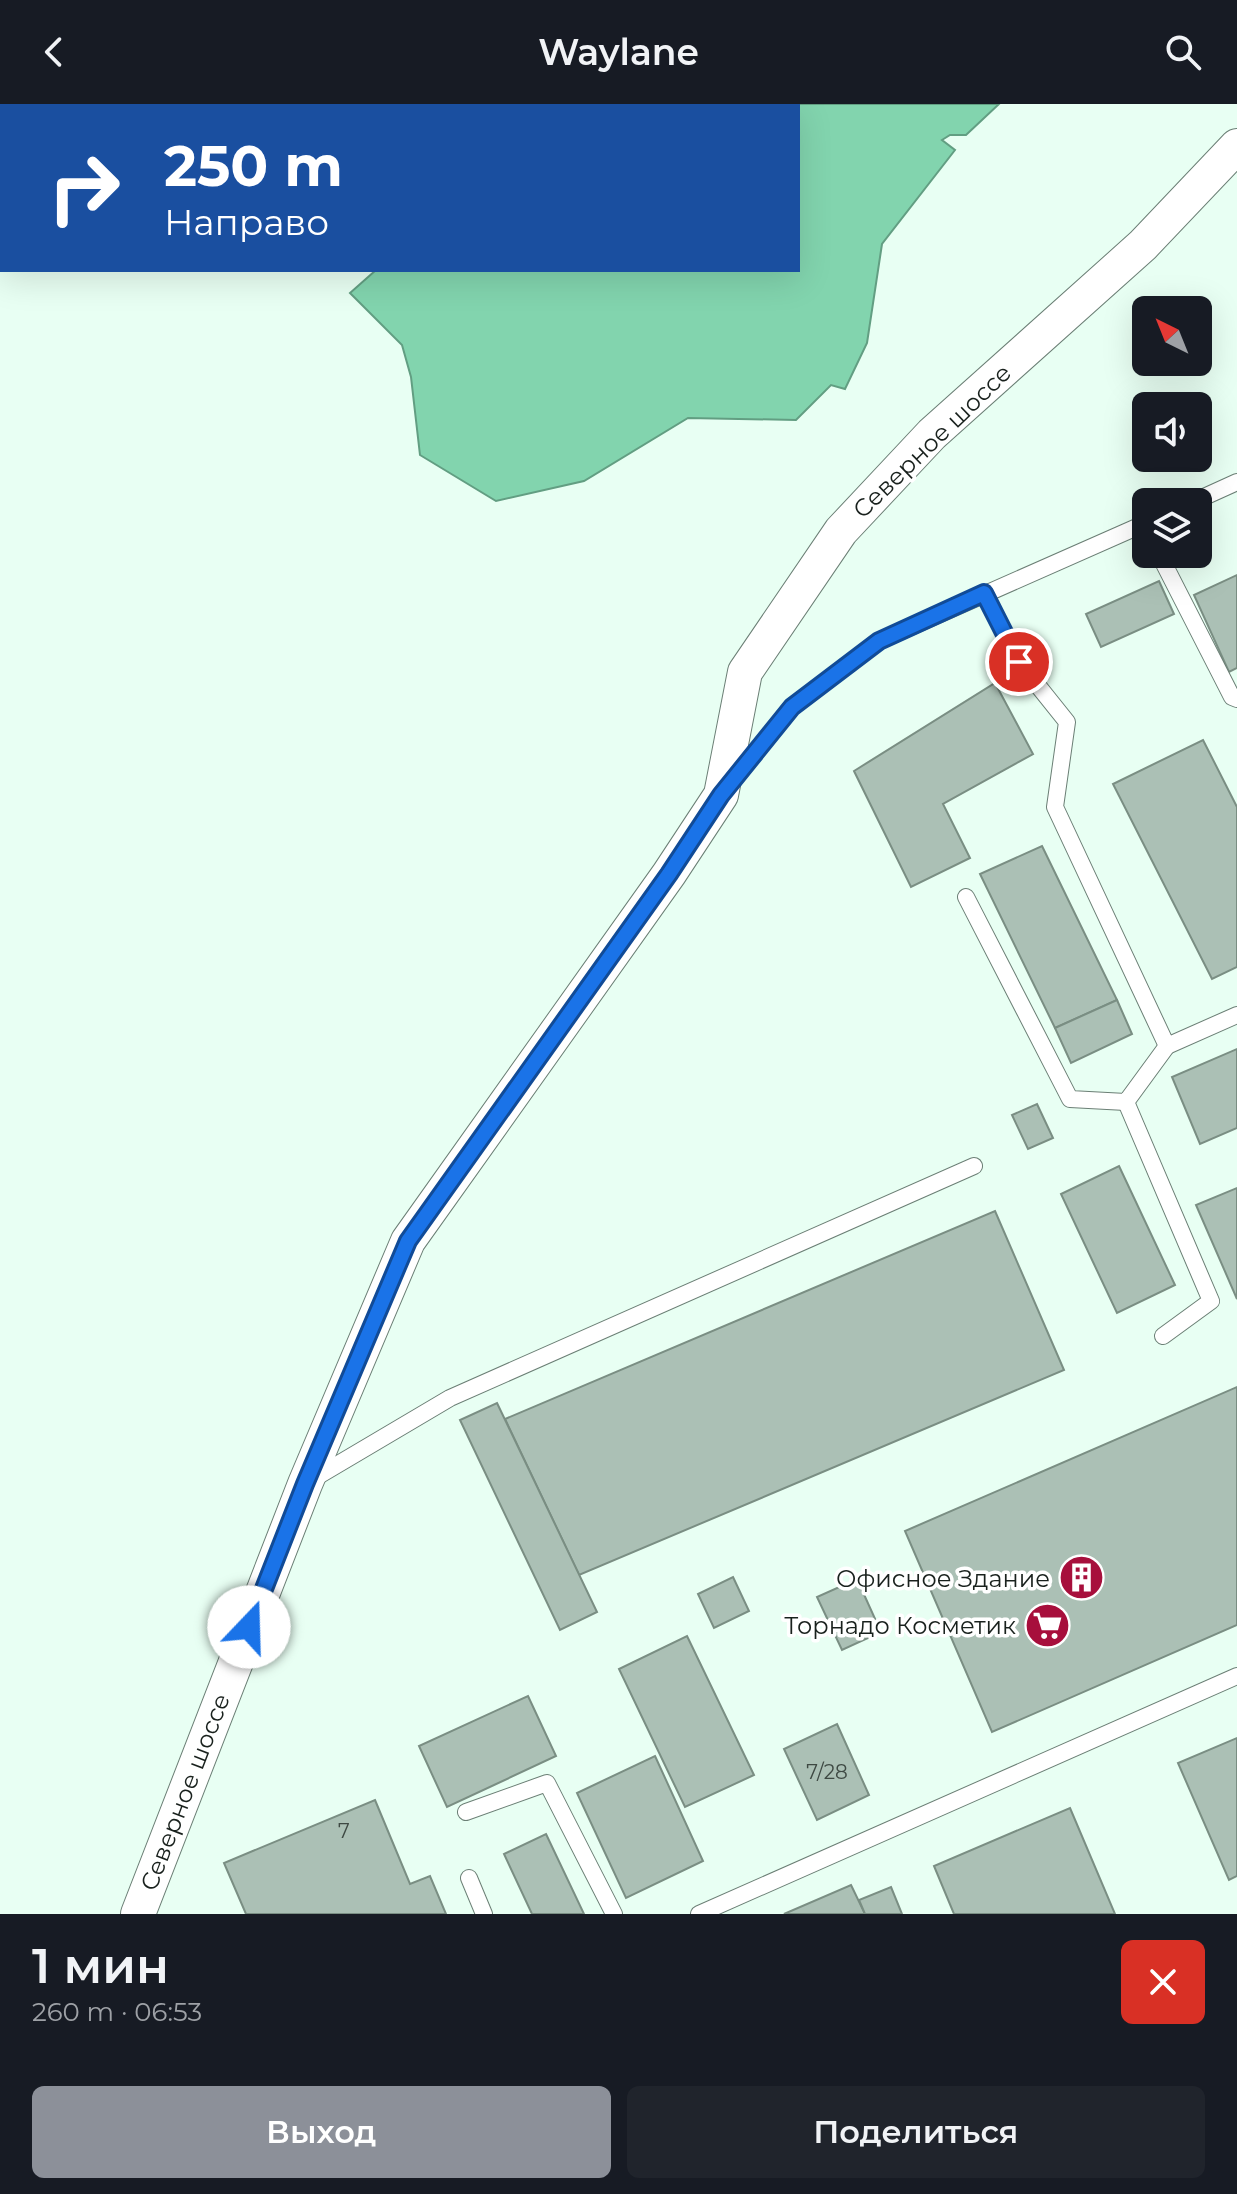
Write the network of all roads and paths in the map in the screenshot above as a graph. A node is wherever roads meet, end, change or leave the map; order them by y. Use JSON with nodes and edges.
{"nodes":[{"id":1,"x":1237,"y":146,"type":"edge"},
{"id":2,"x":1237,"y":482,"type":"edge"},
{"id":3,"x":1212,"y":493,"type":"edge"},
{"id":4,"x":1132,"y":530,"type":"edge"},
{"id":5,"x":1166,"y":568,"type":"edge"},
{"id":6,"x":984,"y":593,"type":"junction"},
{"id":7,"x":1237,"y":699,"type":"edge"},
{"id":8,"x":721,"y":795,"type":"junction"},
{"id":9,"x":966,"y":897,"type":"dead end"},
{"id":10,"x":1237,"y":1015,"type":"edge"},
{"id":11,"x":1167,"y":1046,"type":"junction"},
{"id":12,"x":1126,"y":1102,"type":"junction"},
{"id":13,"x":974,"y":1166,"type":"dead end"},
{"id":14,"x":1163,"y":1336,"type":"dead end"},
{"id":15,"x":305,"y":1484,"type":"junction"},
{"id":16,"x":1237,"y":1676,"type":"edge"},
{"id":17,"x":466,"y":1812,"type":"dead end"},
{"id":18,"x":469,"y":1878,"type":"dead end"},
{"id":19,"x":138,"y":1914,"type":"edge"},
{"id":20,"x":484,"y":1914,"type":"edge"},
{"id":21,"x":614,"y":1914,"type":"edge"},
{"id":22,"x":699,"y":1914,"type":"edge"}],
"edges":[{"from":1,"to":8,"type":"street","name":"Северное шоссе"},
{"from":2,"to":3,"type":"lane"},
{"from":4,"to":6,"type":"lane","name":"Северное шоссе"},
{"from":5,"to":7,"type":"lane"},
{"from":6,"to":8,"type":"lane","name":"Северное шоссе"},
{"from":6,"to":11,"type":"lane"},
{"from":8,"to":15,"type":"street","name":"Северное шоссе"},
{"from":9,"to":12,"type":"lane"},
{"from":10,"to":11,"type":"lane"},
{"from":11,"to":12,"type":"lane"},
{"from":12,"to":14,"type":"lane"},
{"from":13,"to":15,"type":"lane"},
{"from":15,"to":19,"type":"street","name":"Северное шоссе"},
{"from":16,"to":22,"type":"lane"},
{"from":17,"to":21,"type":"lane"},
{"from":18,"to":20,"type":"lane"}]}
